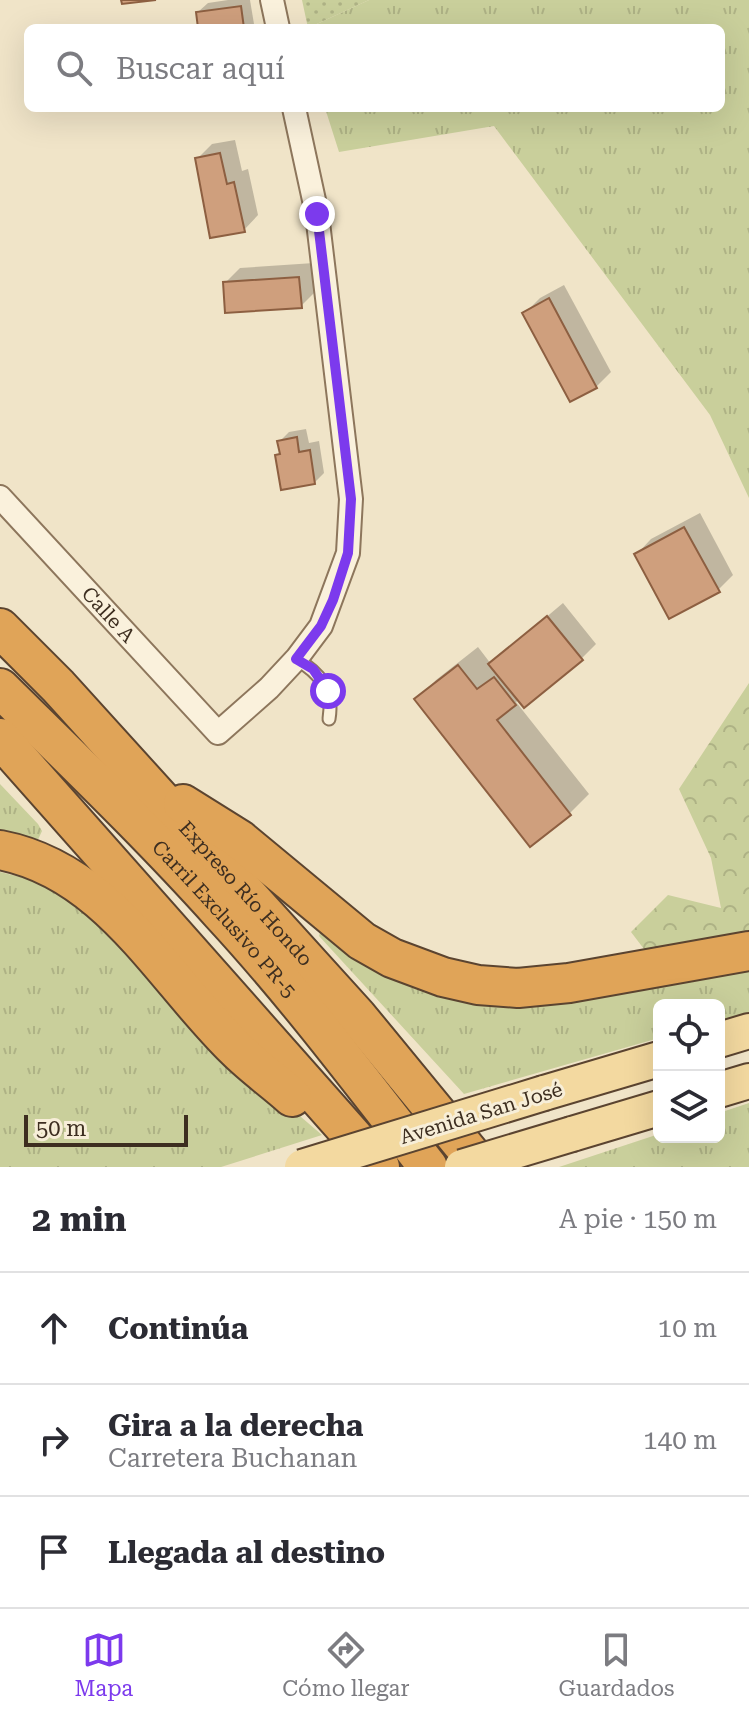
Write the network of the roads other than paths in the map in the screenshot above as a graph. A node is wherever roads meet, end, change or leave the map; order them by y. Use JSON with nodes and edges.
{"nodes":[{"id":1,"x":272,"y":0,"type":"edge"},
{"id":2,"x":277,"y":24,"type":"edge"},
{"id":3,"x":295,"y":112,"type":"edge"},
{"id":4,"x":0,"y":497,"type":"edge"},
{"id":5,"x":0,"y":628,"type":"edge"},
{"id":6,"x":296,"y":659,"type":"junction"},
{"id":7,"x":0,"y":688,"type":"edge"},
{"id":8,"x":329,"y":719,"type":"dead end"},
{"id":9,"x":0,"y":738,"type":"edge"},
{"id":10,"x":142,"y":779,"type":"junction"},
{"id":11,"x":0,"y":850,"type":"edge"},
{"id":12,"x":749,"y":951,"type":"edge"},
{"id":13,"x":749,"y":1031,"type":"edge"},
{"id":14,"x":725,"y":1038,"type":"edge"},
{"id":15,"x":653,"y":1061,"type":"edge"},
{"id":16,"x":749,"y":1081,"type":"edge"},
{"id":17,"x":725,"y":1088,"type":"edge"},
{"id":18,"x":653,"y":1110,"type":"edge"},
{"id":19,"x":302,"y":1167,"type":"edge"},
{"id":20,"x":378,"y":1167,"type":"edge"},
{"id":21,"x":428,"y":1167,"type":"edge"},
{"id":22,"x":462,"y":1167,"type":"edge"},
{"id":23,"x":481,"y":1167,"type":"edge"}],
"edges":[{"from":1,"to":2,"type":"street"},
{"from":3,"to":6,"type":"street"},
{"from":4,"to":6,"type":"street","name":"Calle A"},
{"from":5,"to":10,"type":"highway","name":"Expreso Río Hondo"},
{"from":6,"to":8,"type":"lane"},
{"from":7,"to":21,"type":"highway","name":"Carril Exclusivo PR-5"},
{"from":9,"to":20,"type":"highway"},
{"from":10,"to":12,"type":"highway"},
{"from":10,"to":23,"type":"highway","name":"Expreso Río Hondo"},
{"from":11,"to":20,"type":"highway"},
{"from":13,"to":14,"type":"main road"},
{"from":15,"to":19,"type":"main road","name":"Avenida San José","bridge":true},
{"from":16,"to":17,"type":"main road"},
{"from":18,"to":22,"type":"main road","bridge":true}]}
